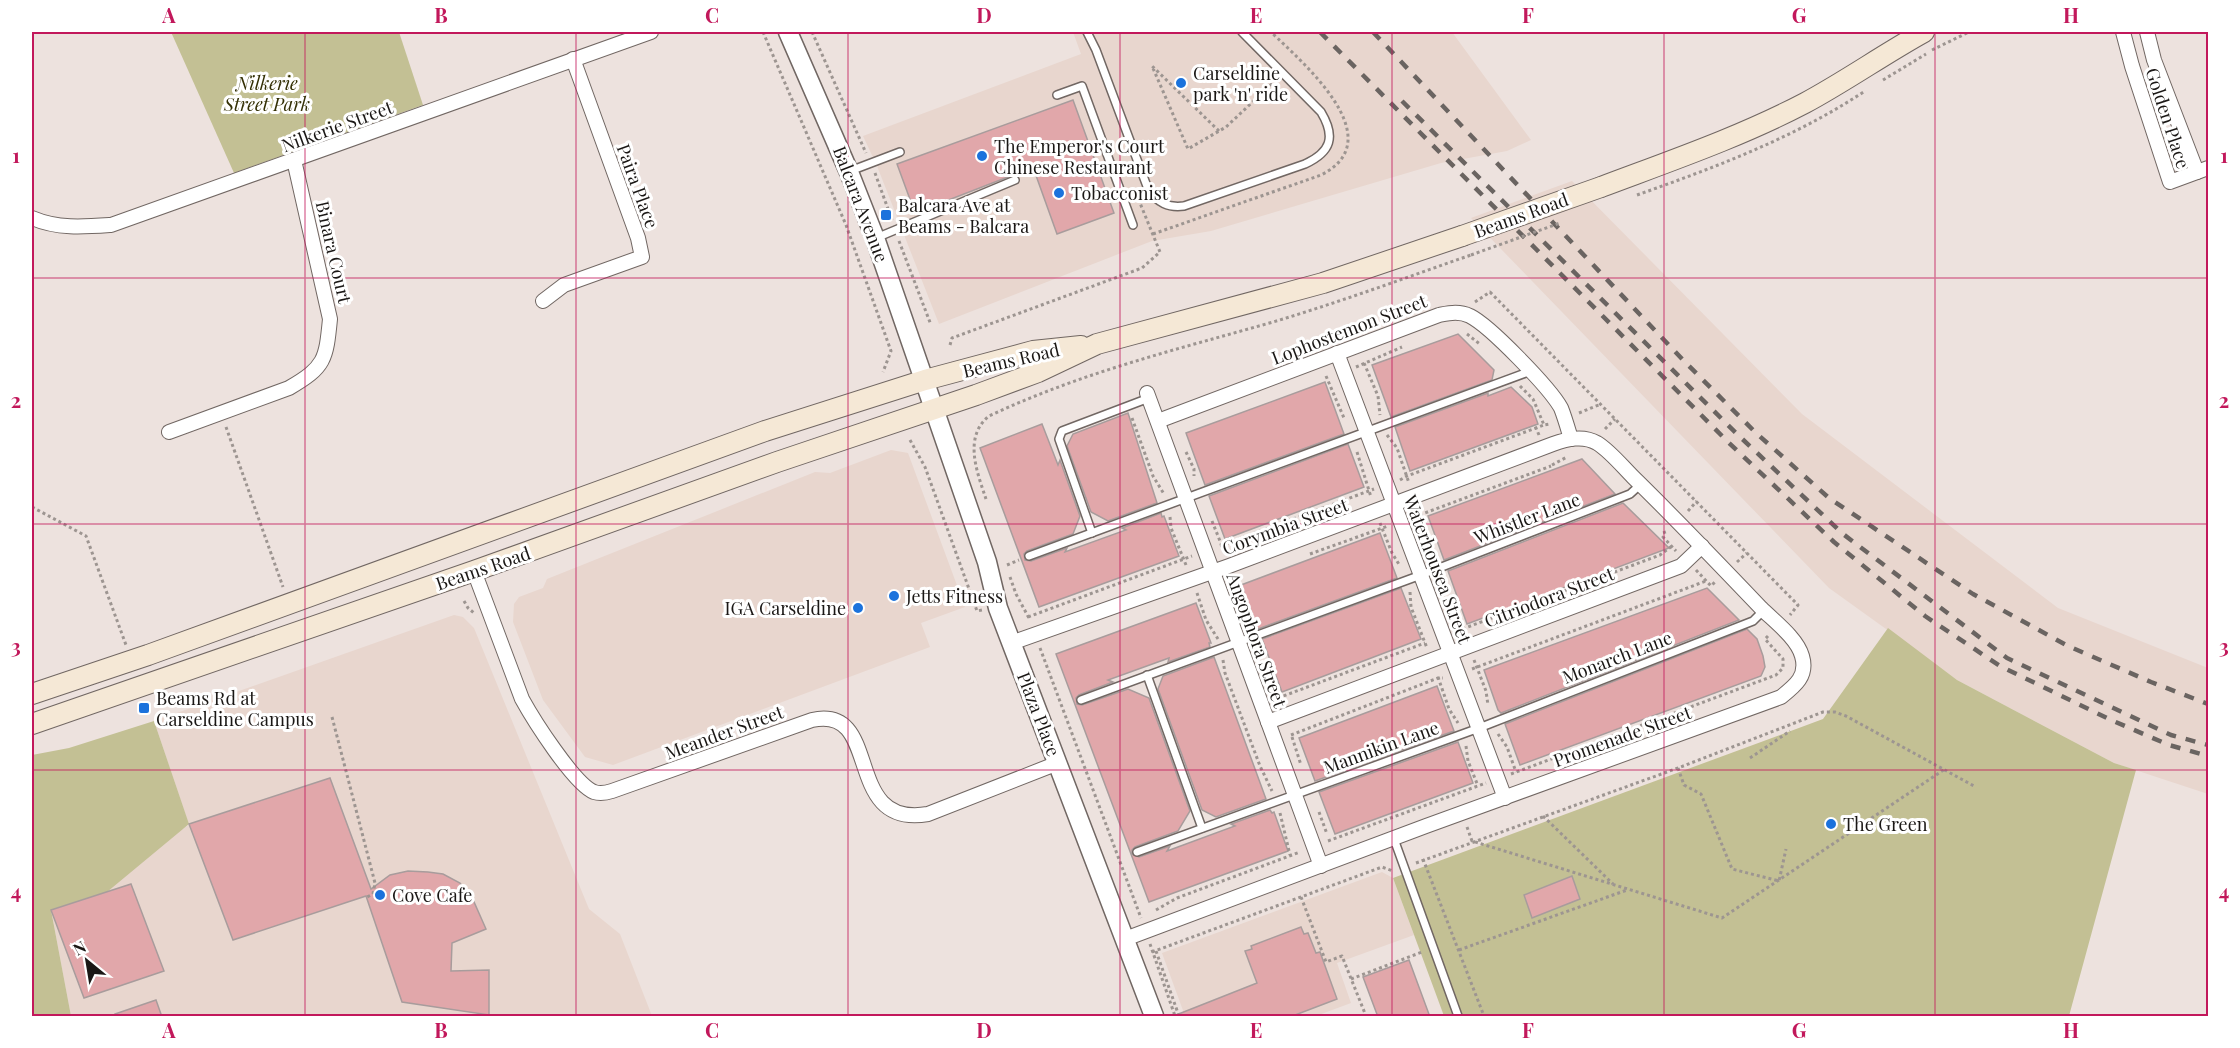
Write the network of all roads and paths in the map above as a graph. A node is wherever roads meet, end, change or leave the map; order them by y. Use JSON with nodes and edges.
{"nodes":[{"id":1,"x":651,"y":32,"type":"edge"},
{"id":2,"x":763,"y":32,"type":"edge"},
{"id":3,"x":788,"y":32,"type":"edge"},
{"id":4,"x":812,"y":32,"type":"edge"},
{"id":5,"x":1087,"y":32,"type":"edge"},
{"id":6,"x":1242,"y":32,"type":"edge"},
{"id":7,"x":1271,"y":32,"type":"edge"},
{"id":8,"x":1924,"y":32,"type":"edge"},
{"id":9,"x":2123,"y":32,"type":"edge"},
{"id":10,"x":2147,"y":32,"type":"edge"},
{"id":11,"x":573,"y":59,"type":"junction"},
{"id":12,"x":1299,"y":59,"type":"junction"},
{"id":13,"x":1284,"y":73,"type":"junction"},
{"id":14,"x":1057,"y":94,"type":"dead end"},
{"id":15,"x":1219,"y":131,"type":"junction"},
{"id":16,"x":900,"y":152,"type":"dead end"},
{"id":17,"x":294,"y":160,"type":"junction"},
{"id":18,"x":870,"y":164,"type":"junction"},
{"id":19,"x":2203,"y":170,"type":"edge"},
{"id":20,"x":849,"y":172,"type":"junction"},
{"id":21,"x":1015,"y":180,"type":"dead end"},
{"id":22,"x":1140,"y":203,"type":"dead end"},
{"id":23,"x":32,"y":218,"type":"edge"},
{"id":24,"x":1565,"y":221,"type":"dead end"},
{"id":25,"x":1133,"y":225,"type":"dead end"},
{"id":26,"x":896,"y":230,"type":"junction"},
{"id":27,"x":1153,"y":234,"type":"junction"},
{"id":28,"x":875,"y":238,"type":"junction"},
{"id":29,"x":543,"y":301,"type":"dead end"},
{"id":30,"x":1463,"y":314,"type":"junction"},
{"id":31,"x":931,"y":325,"type":"dead end"},
{"id":32,"x":1097,"y":344,"type":"junction"},
{"id":33,"x":950,"y":345,"type":"dead end"},
{"id":34,"x":1402,"y":347,"type":"dead end"},
{"id":35,"x":1337,"y":353,"type":"junction"},
{"id":36,"x":1344,"y":371,"type":"junction"},
{"id":37,"x":1531,"y":371,"type":"junction"},
{"id":38,"x":883,"y":372,"type":"dead end"},
{"id":39,"x":1324,"y":376,"type":"dead end"},
{"id":40,"x":925,"y":380,"type":"junction"},
{"id":41,"x":1148,"y":395,"type":"joint"},
{"id":42,"x":1128,"y":406,"type":"junction"},
{"id":43,"x":934,"y":409,"type":"junction"},
{"id":44,"x":221,"y":414,"type":"junction"},
{"id":45,"x":1158,"y":421,"type":"junction"},
{"id":46,"x":1544,"y":425,"type":"dead end"},
{"id":47,"x":1536,"y":428,"type":"junction"},
{"id":48,"x":169,"y":432,"type":"dead end"},
{"id":49,"x":1367,"y":433,"type":"junction"},
{"id":50,"x":1571,"y":439,"type":"junction"},
{"id":51,"x":910,"y":440,"type":"dead end"},
{"id":52,"x":1182,"y":445,"type":"dead end"},
{"id":53,"x":1544,"y":447,"type":"junction"},
{"id":54,"x":975,"y":456,"type":"dead end"},
{"id":55,"x":1570,"y":456,"type":"dead end"},
{"id":56,"x":1641,"y":484,"type":"junction"},
{"id":57,"x":1387,"y":485,"type":"junction"},
{"id":58,"x":1192,"y":497,"type":"junction"},
{"id":59,"x":1394,"y":504,"type":"junction"},
{"id":60,"x":1170,"y":505,"type":"junction"},
{"id":61,"x":32,"y":507,"type":"edge"},
{"id":62,"x":1659,"y":524,"type":"dead end"},
{"id":63,"x":1092,"y":533,"type":"junction"},
{"id":64,"x":1222,"y":545,"type":"junction"},
{"id":65,"x":1672,"y":546,"type":"junction"},
{"id":66,"x":1702,"y":546,"type":"junction"},
{"id":67,"x":1205,"y":551,"type":"junction"},
{"id":68,"x":1747,"y":552,"type":"junction"},
{"id":69,"x":1029,"y":556,"type":"dead end"},
{"id":70,"x":1183,"y":557,"type":"junction"},
{"id":71,"x":1686,"y":561,"type":"junction"},
{"id":72,"x":1228,"y":566,"type":"junction"},
{"id":73,"x":474,"y":571,"type":"junction"},
{"id":74,"x":1213,"y":572,"type":"junction"},
{"id":75,"x":1727,"y":572,"type":"junction"},
{"id":76,"x":1421,"y":575,"type":"junction"},
{"id":77,"x":1192,"y":579,"type":"junction"},
{"id":78,"x":1706,"y":581,"type":"junction"},
{"id":79,"x":285,"y":592,"type":"dead end"},
{"id":80,"x":1017,"y":597,"type":"dead end"},
{"id":81,"x":1764,"y":610,"type":"junction"},
{"id":82,"x":977,"y":611,"type":"dead end"},
{"id":83,"x":1028,"y":617,"type":"junction"},
{"id":84,"x":1779,"y":626,"type":"junction"},
{"id":85,"x":1035,"y":634,"type":"junction"},
{"id":86,"x":1444,"y":636,"type":"junction"},
{"id":87,"x":1245,"y":639,"type":"junction"},
{"id":88,"x":1011,"y":643,"type":"junction"},
{"id":89,"x":1221,"y":648,"type":"junction"},
{"id":90,"x":127,"y":650,"type":"dead end"},
{"id":91,"x":1451,"y":654,"type":"junction"},
{"id":92,"x":1147,"y":675,"type":"junction"},
{"id":93,"x":1459,"y":675,"type":"junction"},
{"id":94,"x":1271,"y":680,"type":"dead end"},
{"id":95,"x":32,"y":694,"type":"edge"},
{"id":96,"x":1278,"y":698,"type":"junction"},
{"id":97,"x":1081,"y":700,"type":"dead end"},
{"id":98,"x":1284,"y":716,"type":"junction"},
{"id":99,"x":332,"y":717,"type":"dead end"},
{"id":100,"x":1268,"y":722,"type":"junction"},
{"id":101,"x":32,"y":724,"type":"edge"},
{"id":102,"x":1479,"y":728,"type":"junction"},
{"id":103,"x":1790,"y":731,"type":"dead end"},
{"id":104,"x":1291,"y":735,"type":"junction"},
{"id":105,"x":1750,"y":758,"type":"dead end"},
{"id":106,"x":1058,"y":763,"type":"junction"},
{"id":107,"x":1678,"y":768,"type":"junction"},
{"id":108,"x":1945,"y":769,"type":"junction"},
{"id":109,"x":1498,"y":779,"type":"junction"},
{"id":110,"x":1974,"y":786,"type":"dead end"},
{"id":111,"x":1300,"y":792,"type":"junction"},
{"id":112,"x":1455,"y":794,"type":"junction"},
{"id":113,"x":1505,"y":798,"type":"junction"},
{"id":114,"x":1278,"y":800,"type":"junction"},
{"id":115,"x":1461,"y":813,"type":"junction"},
{"id":116,"x":1544,"y":816,"type":"junction"},
{"id":117,"x":1202,"y":828,"type":"junction"},
{"id":118,"x":1394,"y":839,"type":"junction"},
{"id":119,"x":1329,"y":841,"type":"junction"},
{"id":120,"x":1472,"y":841,"type":"junction"},
{"id":121,"x":1314,"y":846,"type":"junction"},
{"id":122,"x":1786,"y":849,"type":"dead end"},
{"id":123,"x":1137,"y":852,"type":"dead end"},
{"id":124,"x":1290,"y":855,"type":"junction"},
{"id":125,"x":1424,"y":859,"type":"junction"},
{"id":126,"x":1321,"y":866,"type":"junction"},
{"id":127,"x":1403,"y":868,"type":"junction"},
{"id":128,"x":1779,"y":881,"type":"junction"},
{"id":129,"x":1615,"y":886,"type":"junction"},
{"id":130,"x":1627,"y":890,"type":"junction"},
{"id":131,"x":1301,"y":897,"type":"junction"},
{"id":132,"x":365,"y":898,"type":"dead end"},
{"id":133,"x":1144,"y":925,"type":"junction"},
{"id":134,"x":1125,"y":939,"type":"junction"},
{"id":135,"x":1459,"y":950,"type":"junction"},
{"id":136,"x":1154,"y":951,"type":"junction"},
{"id":137,"x":1423,"y":953,"type":"dead end"},
{"id":138,"x":1351,"y":979,"type":"junction"},
{"id":139,"x":1154,"y":1017,"type":"edge"},
{"id":140,"x":1177,"y":1017,"type":"edge"},
{"id":141,"x":1366,"y":1017,"type":"edge"},
{"id":142,"x":1458,"y":1017,"type":"edge"},
{"id":143,"x":1484,"y":1017,"type":"edge"}],
"edges":[{"from":1,"to":11,"type":"street","name":"Nilkerie Street"},
{"from":2,"to":38,"type":"path"},
{"from":3,"to":20,"type":"street","name":"Balcara Avenue"},
{"from":4,"to":18,"type":"path"},
{"from":5,"to":13,"type":"lane"},
{"from":6,"to":13,"type":"lane"},
{"from":7,"to":12,"type":"path"},
{"from":8,"to":32,"type":"main road","name":"Beams Road","bridge":true},
{"from":9,"to":19,"type":"street","name":"Golden Place"},
{"from":10,"to":19,"type":"street","name":"Golden Place"},
{"from":11,"to":17,"type":"street","name":"Nilkerie Street"},
{"from":11,"to":29,"type":"street","name":"Paira Place"},
{"from":12,"to":13,"type":"path"},
{"from":12,"to":27,"type":"path"},
{"from":13,"to":15,"type":"path"},
{"from":14,"to":25,"type":"lane"},
{"from":15,"to":15,"type":"path"},
{"from":16,"to":18,"type":"lane"},
{"from":17,"to":23,"type":"street","name":"Nilkerie Street"},
{"from":17,"to":44,"type":"street","name":"Binara Court"},
{"from":18,"to":20,"type":"lane"},
{"from":18,"to":26,"type":"path"},
{"from":20,"to":28,"type":"street","name":"Balcara Avenue"},
{"from":21,"to":26,"type":"lane"},
{"from":22,"to":27,"type":"path"},
{"from":24,"to":54,"type":"path","bridge":true},
{"from":26,"to":28,"type":"lane"},
{"from":26,"to":31,"type":"path"},
{"from":27,"to":33,"type":"path"},
{"from":28,"to":40,"type":"street","name":"Balcara Avenue"},
{"from":30,"to":35,"type":"street","name":"Lophostemon Street"},
{"from":30,"to":37,"type":"street"},
{"from":30,"to":68,"type":"path"},
{"from":32,"to":40,"type":"main road","name":"Beams Road"},
{"from":32,"to":43,"type":"main road","name":"Beams Road"},
{"from":34,"to":36,"type":"path"},
{"from":35,"to":36,"type":"street","name":"Waterhousea Street"},
{"from":35,"to":45,"type":"street","name":"Lophostemon Street"},
{"from":36,"to":39,"type":"path"},
{"from":36,"to":49,"type":"street","name":"Waterhousea Street"},
{"from":37,"to":49,"type":"lane"},
{"from":37,"to":50,"type":"street"},
{"from":40,"to":43,"type":"street"},
{"from":40,"to":95,"type":"main road","name":"Beams Road"},
{"from":41,"to":42,"type":"lane"},
{"from":41,"to":45,"type":"street","name":"Angophora Street"},
{"from":42,"to":60,"type":"path"},
{"from":42,"to":63,"type":"lane"},
{"from":43,"to":73,"type":"main road","name":"Beams Road"},
{"from":43,"to":88,"type":"street","name":"Plaza Place"},
{"from":44,"to":48,"type":"street","name":"Binara Court"},
{"from":44,"to":79,"type":"path"},
{"from":45,"to":58,"type":"street","name":"Angophora Street"},
{"from":46,"to":47,"type":"path"},
{"from":47,"to":53,"type":"path"},
{"from":47,"to":57,"type":"path"},
{"from":49,"to":57,"type":"street","name":"Waterhousea Street"},
{"from":49,"to":58,"type":"lane"},
{"from":50,"to":53,"type":"street","name":"Corymbia Street"},
{"from":50,"to":56,"type":"street","name":"Promenade Street"},
{"from":51,"to":82,"type":"path"},
{"from":52,"to":58,"type":"path"},
{"from":53,"to":55,"type":"path"},
{"from":53,"to":59,"type":"street","name":"Corymbia Street"},
{"from":56,"to":66,"type":"street","name":"Promenade Street"},
{"from":56,"to":76,"type":"lane","name":"Whistler Lane"},
{"from":57,"to":59,"type":"street","name":"Waterhousea Street"},
{"from":57,"to":64,"type":"path"},
{"from":58,"to":60,"type":"lane"},
{"from":58,"to":64,"type":"path"},
{"from":58,"to":67,"type":"street","name":"Angophora Street"},
{"from":59,"to":72,"type":"street","name":"Corymbia Street"},
{"from":59,"to":76,"type":"street","name":"Waterhousea Street"},
{"from":60,"to":63,"type":"lane"},
{"from":60,"to":70,"type":"path"},
{"from":61,"to":90,"type":"path"},
{"from":62,"to":65,"type":"path"},
{"from":63,"to":69,"type":"lane"},
{"from":64,"to":67,"type":"path"},
{"from":64,"to":72,"type":"path"},
{"from":65,"to":71,"type":"path"},
{"from":65,"to":86,"type":"path"},
{"from":66,"to":71,"type":"street","name":"Citriodora Street"},
{"from":66,"to":75,"type":"street","name":"Promenade Street"},
{"from":67,"to":70,"type":"path"},
{"from":67,"to":74,"type":"street","name":"Angophora Street"},
{"from":68,"to":75,"type":"path"},
{"from":68,"to":84,"type":"path"},
{"from":70,"to":77,"type":"path"},
{"from":70,"to":83,"type":"path"},
{"from":71,"to":78,"type":"path"},
{"from":71,"to":91,"type":"street","name":"Citriodora Street"},
{"from":72,"to":74,"type":"street","name":"Corymbia Street"},
{"from":72,"to":87,"type":"path"},
{"from":73,"to":101,"type":"main road","name":"Beams Road"},
{"from":73,"to":106,"type":"street","name":"Meander Street"},
{"from":74,"to":77,"type":"street","name":"Corymbia Street"},
{"from":74,"to":87,"type":"street","name":"Angophora Street"},
{"from":75,"to":78,"type":"path"},
{"from":75,"to":81,"type":"street","name":"Promenade Street"},
{"from":76,"to":86,"type":"street","name":"Waterhousea Street"},
{"from":76,"to":87,"type":"lane","name":"Whistler Lane"},
{"from":77,"to":85,"type":"street","name":"Corymbia Street"},
{"from":77,"to":89,"type":"path"},
{"from":78,"to":93,"type":"path"},
{"from":80,"to":83,"type":"path"},
{"from":81,"to":84,"type":"street","name":"Promenade Street"},
{"from":81,"to":102,"type":"lane","name":"Monarch Lane"},
{"from":83,"to":85,"type":"path"},
{"from":84,"to":109,"type":"path"},
{"from":84,"to":113,"type":"street","name":"Promenade Street"},
{"from":85,"to":88,"type":"street","name":"Corymbia Street"},
{"from":85,"to":133,"type":"path"},
{"from":86,"to":91,"type":"street","name":"Waterhousea Street"},
{"from":86,"to":96,"type":"path"},
{"from":87,"to":89,"type":"lane","name":"Whistler Lane"},
{"from":87,"to":100,"type":"street","name":"Angophora Street"},
{"from":88,"to":106,"type":"street","name":"Plaza Place"},
{"from":89,"to":92,"type":"lane","name":"Whistler Lane"},
{"from":89,"to":114,"type":"path"},
{"from":91,"to":93,"type":"street","name":"Waterhousea Street"},
{"from":91,"to":98,"type":"street","name":"Citriodora Street"},
{"from":92,"to":97,"type":"lane","name":"Whistler Lane"},
{"from":92,"to":117,"type":"lane"},
{"from":93,"to":102,"type":"street","name":"Waterhousea Street"},
{"from":93,"to":104,"type":"path"},
{"from":94,"to":96,"type":"path"},
{"from":96,"to":98,"type":"path"},
{"from":98,"to":100,"type":"street","name":"Citriodora Street"},
{"from":98,"to":104,"type":"path"},
{"from":99,"to":132,"type":"path"},
{"from":100,"to":111,"type":"street","name":"Angophora Street"},
{"from":102,"to":109,"type":"street","name":"Waterhousea Street"},
{"from":102,"to":111,"type":"lane","name":"Mannikin Lane"},
{"from":103,"to":105,"type":"path"},
{"from":104,"to":111,"type":"path"},
{"from":106,"to":134,"type":"street","name":"Plaza Place"},
{"from":107,"to":108,"type":"path"},
{"from":107,"to":116,"type":"path"},
{"from":107,"to":128,"type":"path"},
{"from":108,"to":110,"type":"path"},
{"from":108,"to":128,"type":"path"},
{"from":109,"to":112,"type":"path"},
{"from":109,"to":113,"type":"street","name":"Waterhousea Street"},
{"from":111,"to":114,"type":"lane","name":"Mannikin Lane"},
{"from":111,"to":119,"type":"path"},
{"from":111,"to":121,"type":"street","name":"Angophora Street"},
{"from":112,"to":115,"type":"path"},
{"from":112,"to":119,"type":"path"},
{"from":113,"to":115,"type":"street","name":"Promenade Street"},
{"from":114,"to":117,"type":"lane","name":"Mannikin Lane"},
{"from":114,"to":124,"type":"path"},
{"from":115,"to":118,"type":"street","name":"Promenade Street"},
{"from":115,"to":120,"type":"path"},
{"from":116,"to":120,"type":"path"},
{"from":116,"to":129,"type":"path"},
{"from":117,"to":123,"type":"lane","name":"Mannikin Lane"},
{"from":118,"to":126,"type":"street","name":"Promenade Street"},
{"from":118,"to":127,"type":"lane"},
{"from":119,"to":121,"type":"path"},
{"from":120,"to":125,"type":"path"},
{"from":120,"to":129,"type":"path"},
{"from":121,"to":124,"type":"path"},
{"from":121,"to":126,"type":"street","name":"Angophora Street"},
{"from":122,"to":128,"type":"path"},
{"from":124,"to":133,"type":"path"},
{"from":125,"to":127,"type":"path"},
{"from":125,"to":135,"type":"path"},
{"from":126,"to":133,"type":"street","name":"Promenade Street"},
{"from":127,"to":131,"type":"path"},
{"from":127,"to":142,"type":"lane"},
{"from":128,"to":130,"type":"path"},
{"from":129,"to":130,"type":"path"},
{"from":130,"to":135,"type":"path"},
{"from":131,"to":136,"type":"path"},
{"from":131,"to":138,"type":"path"},
{"from":133,"to":134,"type":"street","name":"Promenade Street"},
{"from":133,"to":136,"type":"path"},
{"from":134,"to":139,"type":"street","name":"Plaza Place"},
{"from":135,"to":143,"type":"path"},
{"from":136,"to":140,"type":"path"},
{"from":137,"to":138,"type":"path"},
{"from":138,"to":141,"type":"path"}]}
